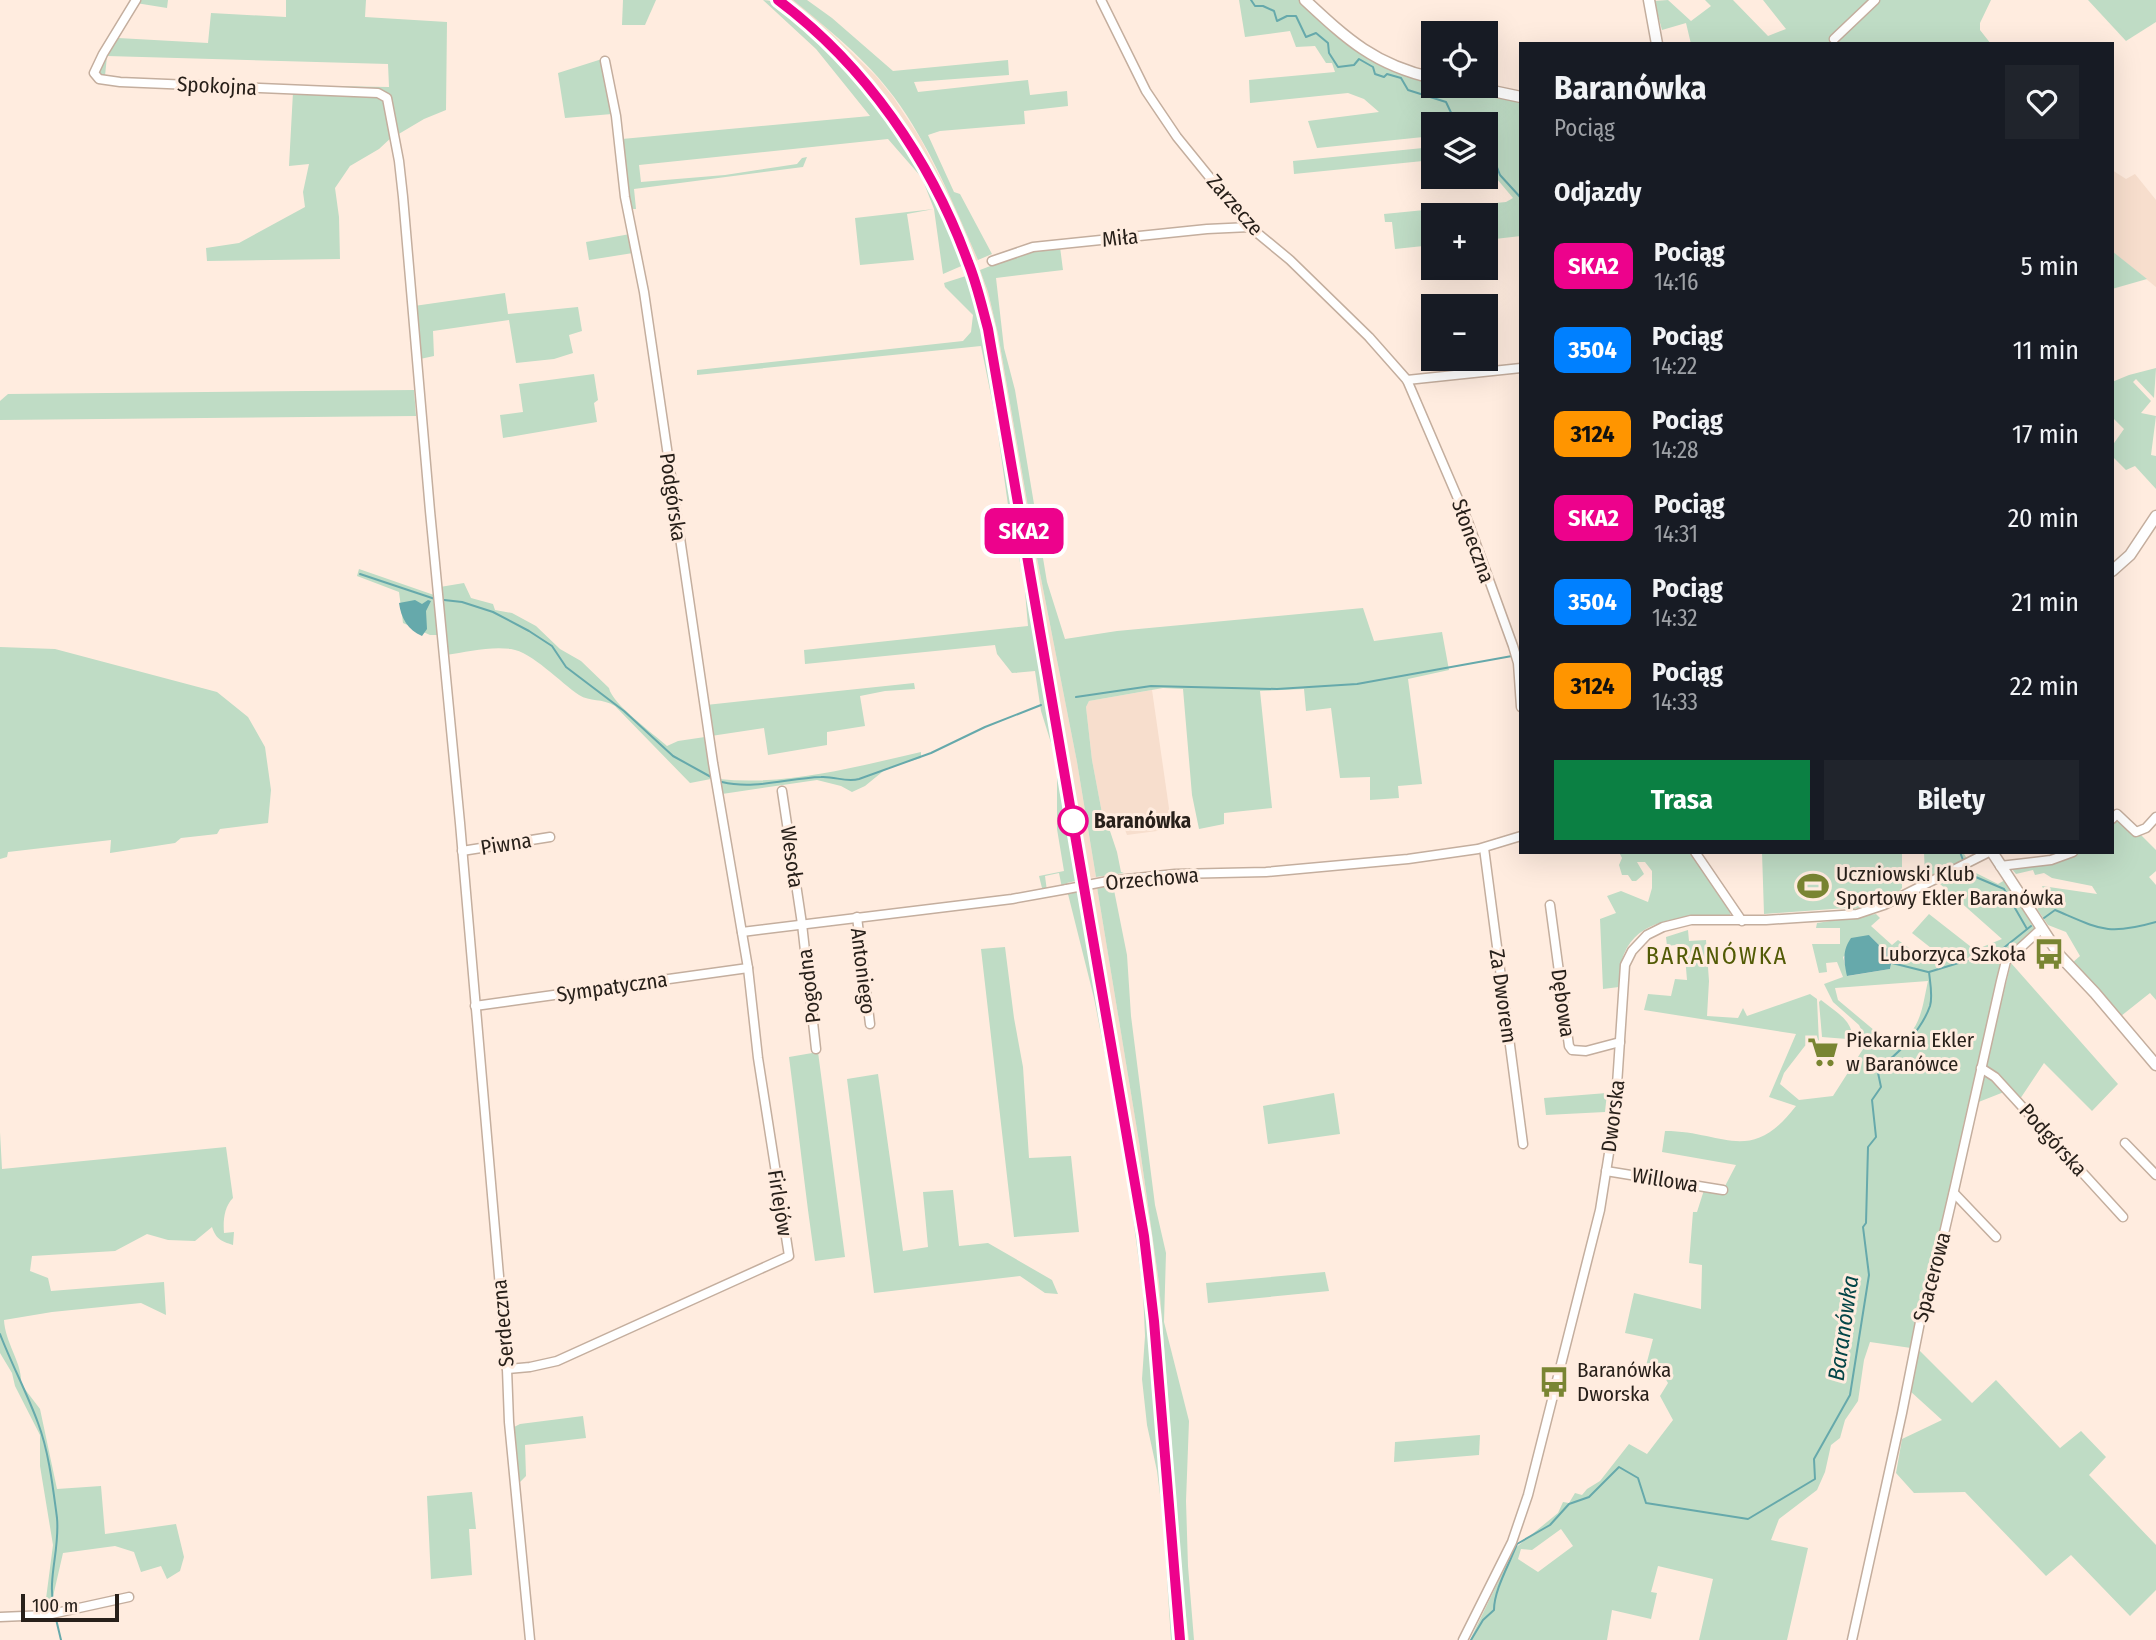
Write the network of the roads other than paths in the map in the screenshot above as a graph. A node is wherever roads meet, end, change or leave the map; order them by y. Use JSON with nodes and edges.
{"nodes":[{"id":1,"x":136,"y":0,"type":"edge"},
{"id":2,"x":1101,"y":0,"type":"edge"},
{"id":3,"x":1305,"y":0,"type":"edge"},
{"id":4,"x":1649,"y":0,"type":"edge"},
{"id":5,"x":1875,"y":0,"type":"edge"},
{"id":6,"x":1834,"y":39,"type":"dead end"},
{"id":7,"x":1657,"y":42,"type":"edge"},
{"id":8,"x":605,"y":61,"type":"dead end"},
{"id":9,"x":1421,"y":75,"type":"edge"},
{"id":10,"x":1498,"y":92,"type":"edge"},
{"id":11,"x":1519,"y":97,"type":"edge"},
{"id":12,"x":395,"y":137,"type":"joint"},
{"id":13,"x":1250,"y":227,"type":"junction"},
{"id":14,"x":992,"y":261,"type":"dead end"},
{"id":15,"x":1519,"y":368,"type":"edge"},
{"id":16,"x":1408,"y":380,"type":"junction"},
{"id":17,"x":2156,"y":516,"type":"edge"},
{"id":18,"x":2114,"y":569,"type":"edge"},
{"id":19,"x":1519,"y":686,"type":"edge"},
{"id":20,"x":782,"y":791,"type":"dead end"},
{"id":21,"x":2114,"y":817,"type":"edge"},
{"id":22,"x":2156,"y":817,"type":"edge"},
{"id":23,"x":550,"y":837,"type":"dead end"},
{"id":24,"x":1519,"y":837,"type":"edge"},
{"id":25,"x":1483,"y":848,"type":"junction"},
{"id":26,"x":463,"y":851,"type":"junction"},
{"id":27,"x":1696,"y":854,"type":"edge"},
{"id":28,"x":1986,"y":854,"type":"edge"},
{"id":29,"x":1991,"y":854,"type":"edge"},
{"id":30,"x":2068,"y":854,"type":"edge"},
{"id":31,"x":2000,"y":866,"type":"junction"},
{"id":32,"x":1550,"y":905,"type":"dead end"},
{"id":33,"x":857,"y":917,"type":"junction"},
{"id":34,"x":1742,"y":921,"type":"junction"},
{"id":35,"x":802,"y":924,"type":"junction"},
{"id":36,"x":2041,"y":929,"type":"junction"},
{"id":37,"x":742,"y":932,"type":"junction"},
{"id":38,"x":748,"y":968,"type":"junction"},
{"id":39,"x":475,"y":1006,"type":"junction"},
{"id":40,"x":870,"y":1024,"type":"dead end"},
{"id":41,"x":1620,"y":1042,"type":"junction"},
{"id":42,"x":816,"y":1049,"type":"dead end"},
{"id":43,"x":2156,"y":1065,"type":"edge"},
{"id":44,"x":1981,"y":1068,"type":"junction"},
{"id":45,"x":2125,"y":1143,"type":"dead end"},
{"id":46,"x":1523,"y":1144,"type":"dead end"},
{"id":47,"x":1606,"y":1171,"type":"junction"},
{"id":48,"x":2156,"y":1175,"type":"edge"},
{"id":49,"x":1723,"y":1190,"type":"dead end"},
{"id":50,"x":1954,"y":1193,"type":"junction"},
{"id":51,"x":2123,"y":1217,"type":"dead end"},
{"id":52,"x":1996,"y":1237,"type":"dead end"},
{"id":53,"x":507,"y":1369,"type":"junction"},
{"id":54,"x":130,"y":1597,"type":"dead end"},
{"id":55,"x":0,"y":1617,"type":"edge"},
{"id":56,"x":530,"y":1640,"type":"edge"},
{"id":57,"x":1463,"y":1640,"type":"edge"},
{"id":58,"x":1852,"y":1640,"type":"edge"}],
"edges":[{"from":1,"to":12,"type":"street","name":"Spokojna"},
{"from":2,"to":13,"type":"street","name":"Zarzecze"},
{"from":3,"to":9,"type":"street"},
{"from":4,"to":7,"type":"street"},
{"from":5,"to":6,"type":"street"},
{"from":8,"to":37,"type":"street","name":"Podgórska"},
{"from":10,"to":11,"type":"street"},
{"from":12,"to":26,"type":"street","name":"Serdeczna"},
{"from":13,"to":14,"type":"street","name":"Miła"},
{"from":13,"to":16,"type":"street","name":"Zarzecze"},
{"from":15,"to":16,"type":"street"},
{"from":16,"to":19,"type":"street","name":"Słoneczna"},
{"from":17,"to":18,"type":"street"},
{"from":20,"to":35,"type":"street","name":"Wesoła"},
{"from":21,"to":22,"type":"street"},
{"from":23,"to":26,"type":"street","name":"Piwna"},
{"from":24,"to":25,"type":"street","name":"Orzechowa"},
{"from":25,"to":33,"type":"street","name":"Orzechowa","bridge":true},
{"from":25,"to":46,"type":"street","name":"Za Dworem"},
{"from":26,"to":39,"type":"street","name":"Serdeczna"},
{"from":27,"to":34,"type":"street"},
{"from":28,"to":34,"type":"street","name":"Dworska"},
{"from":29,"to":31,"type":"street"},
{"from":30,"to":31,"type":"street"},
{"from":31,"to":36,"type":"street"},
{"from":32,"to":41,"type":"street","name":"Dębowa"},
{"from":33,"to":35,"type":"street","name":"Orzechowa"},
{"from":33,"to":40,"type":"street","name":"Antoniego"},
{"from":34,"to":41,"type":"street","name":"Dworska"},
{"from":35,"to":37,"type":"street","name":"Orzechowa"},
{"from":35,"to":42,"type":"street","name":"Pogodna"},
{"from":36,"to":43,"type":"street"},
{"from":36,"to":44,"type":"street","name":"Spacerowa"},
{"from":37,"to":38,"type":"street","name":"Firlejów"},
{"from":38,"to":39,"type":"street","name":"Sympatyczna"},
{"from":38,"to":53,"type":"street","name":"Firlejów"},
{"from":39,"to":53,"type":"street","name":"Serdeczna"},
{"from":41,"to":47,"type":"street","name":"Dworska"},
{"from":44,"to":50,"type":"street","name":"Spacerowa"},
{"from":44,"to":51,"type":"street","name":"Podgórska"},
{"from":45,"to":48,"type":"street"},
{"from":47,"to":49,"type":"street","name":"Willowa"},
{"from":47,"to":57,"type":"street","name":"Dworska"},
{"from":50,"to":52,"type":"street"},
{"from":50,"to":58,"type":"street","name":"Spacerowa"},
{"from":53,"to":56,"type":"street","name":"Serdeczna"},
{"from":54,"to":55,"type":"street"}]}
